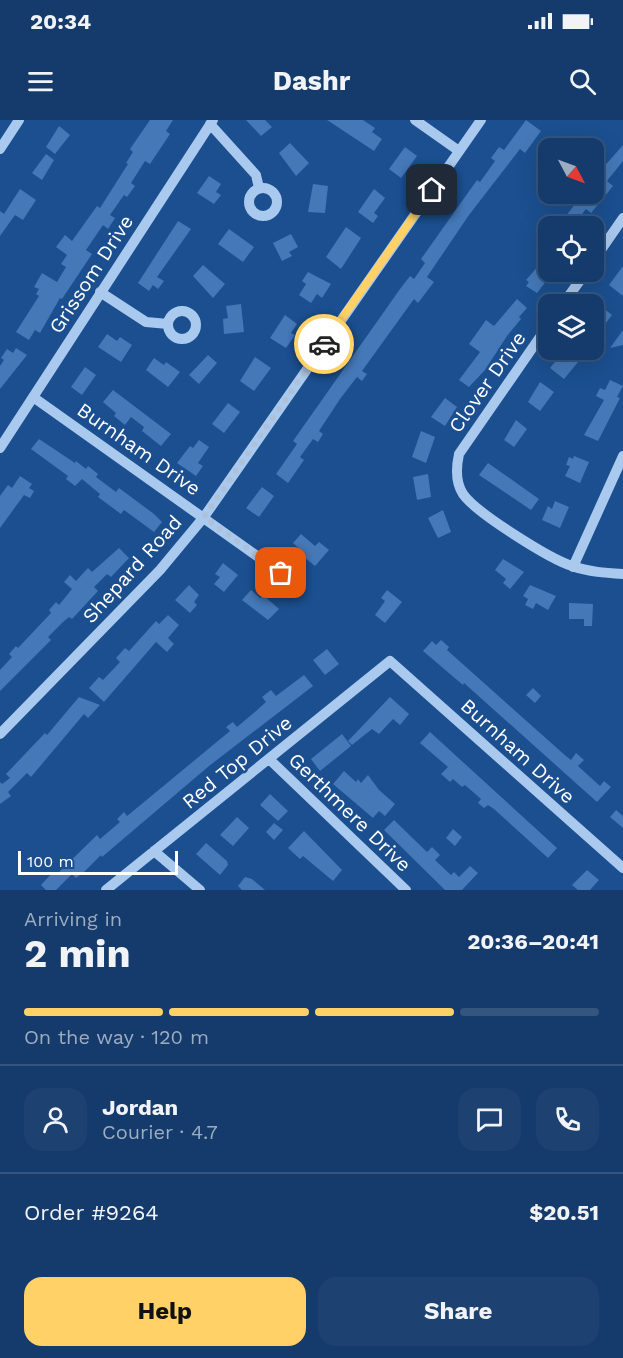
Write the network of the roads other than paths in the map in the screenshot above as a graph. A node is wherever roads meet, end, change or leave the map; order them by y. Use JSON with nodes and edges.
{"nodes":[{"id":1,"x":19,"y":120,"type":"edge"},
{"id":2,"x":415,"y":120,"type":"edge"},
{"id":3,"x":481,"y":120,"type":"edge"},
{"id":4,"x":212,"y":122,"type":"edge"},
{"id":5,"x":0,"y":149,"type":"edge"},
{"id":6,"x":459,"y":151,"type":"junction"},
{"id":7,"x":259,"y":188,"type":"dead end"},
{"id":8,"x":623,"y":218,"type":"edge"},
{"id":9,"x":604,"y":246,"type":"edge"},
{"id":10,"x":100,"y":292,"type":"junction"},
{"id":11,"x":168,"y":324,"type":"dead end"},
{"id":12,"x":538,"y":340,"type":"edge"},
{"id":13,"x":33,"y":397,"type":"junction"},
{"id":14,"x":0,"y":448,"type":"edge"},
{"id":15,"x":623,"y":456,"type":"edge"},
{"id":16,"x":204,"y":517,"type":"junction"},
{"id":17,"x":573,"y":567,"type":"junction"},
{"id":18,"x":281,"y":573,"type":"dead end"},
{"id":19,"x":623,"y":574,"type":"edge"},
{"id":20,"x":390,"y":661,"type":"joint"},
{"id":21,"x":0,"y":734,"type":"edge"},
{"id":22,"x":269,"y":759,"type":"junction"},
{"id":23,"x":154,"y":851,"type":"junction"},
{"id":24,"x":623,"y":868,"type":"edge"},
{"id":25,"x":106,"y":890,"type":"edge"},
{"id":26,"x":200,"y":890,"type":"edge"},
{"id":27,"x":406,"y":890,"type":"edge"}],
"edges":[{"from":1,"to":5,"type":"street"},
{"from":2,"to":6,"type":"street"},
{"from":3,"to":6,"type":"street","name":"Shepard Road"},
{"from":4,"to":7,"type":"street"},
{"from":4,"to":10,"type":"street","name":"Grissom Drive"},
{"from":6,"to":16,"type":"street","name":"Shepard Road"},
{"from":8,"to":9,"type":"street"},
{"from":10,"to":11,"type":"street"},
{"from":10,"to":13,"type":"street","name":"Grissom Drive"},
{"from":12,"to":17,"type":"street","name":"Clover Drive"},
{"from":13,"to":14,"type":"street","name":"Grissom Drive"},
{"from":13,"to":16,"type":"street","name":"Burnham Drive"},
{"from":15,"to":17,"type":"street"},
{"from":16,"to":18,"type":"street","name":"Burnham Drive"},
{"from":16,"to":21,"type":"street","name":"Shepard Road"},
{"from":17,"to":19,"type":"street","name":"Clover Drive"},
{"from":20,"to":22,"type":"street","name":"Red Top Drive"},
{"from":20,"to":24,"type":"street","name":"Burnham Drive"},
{"from":22,"to":23,"type":"street","name":"Red Top Drive"},
{"from":22,"to":27,"type":"street","name":"Gerthmere Drive"},
{"from":23,"to":25,"type":"street","name":"Red Top Drive"},
{"from":23,"to":26,"type":"street"}]}
